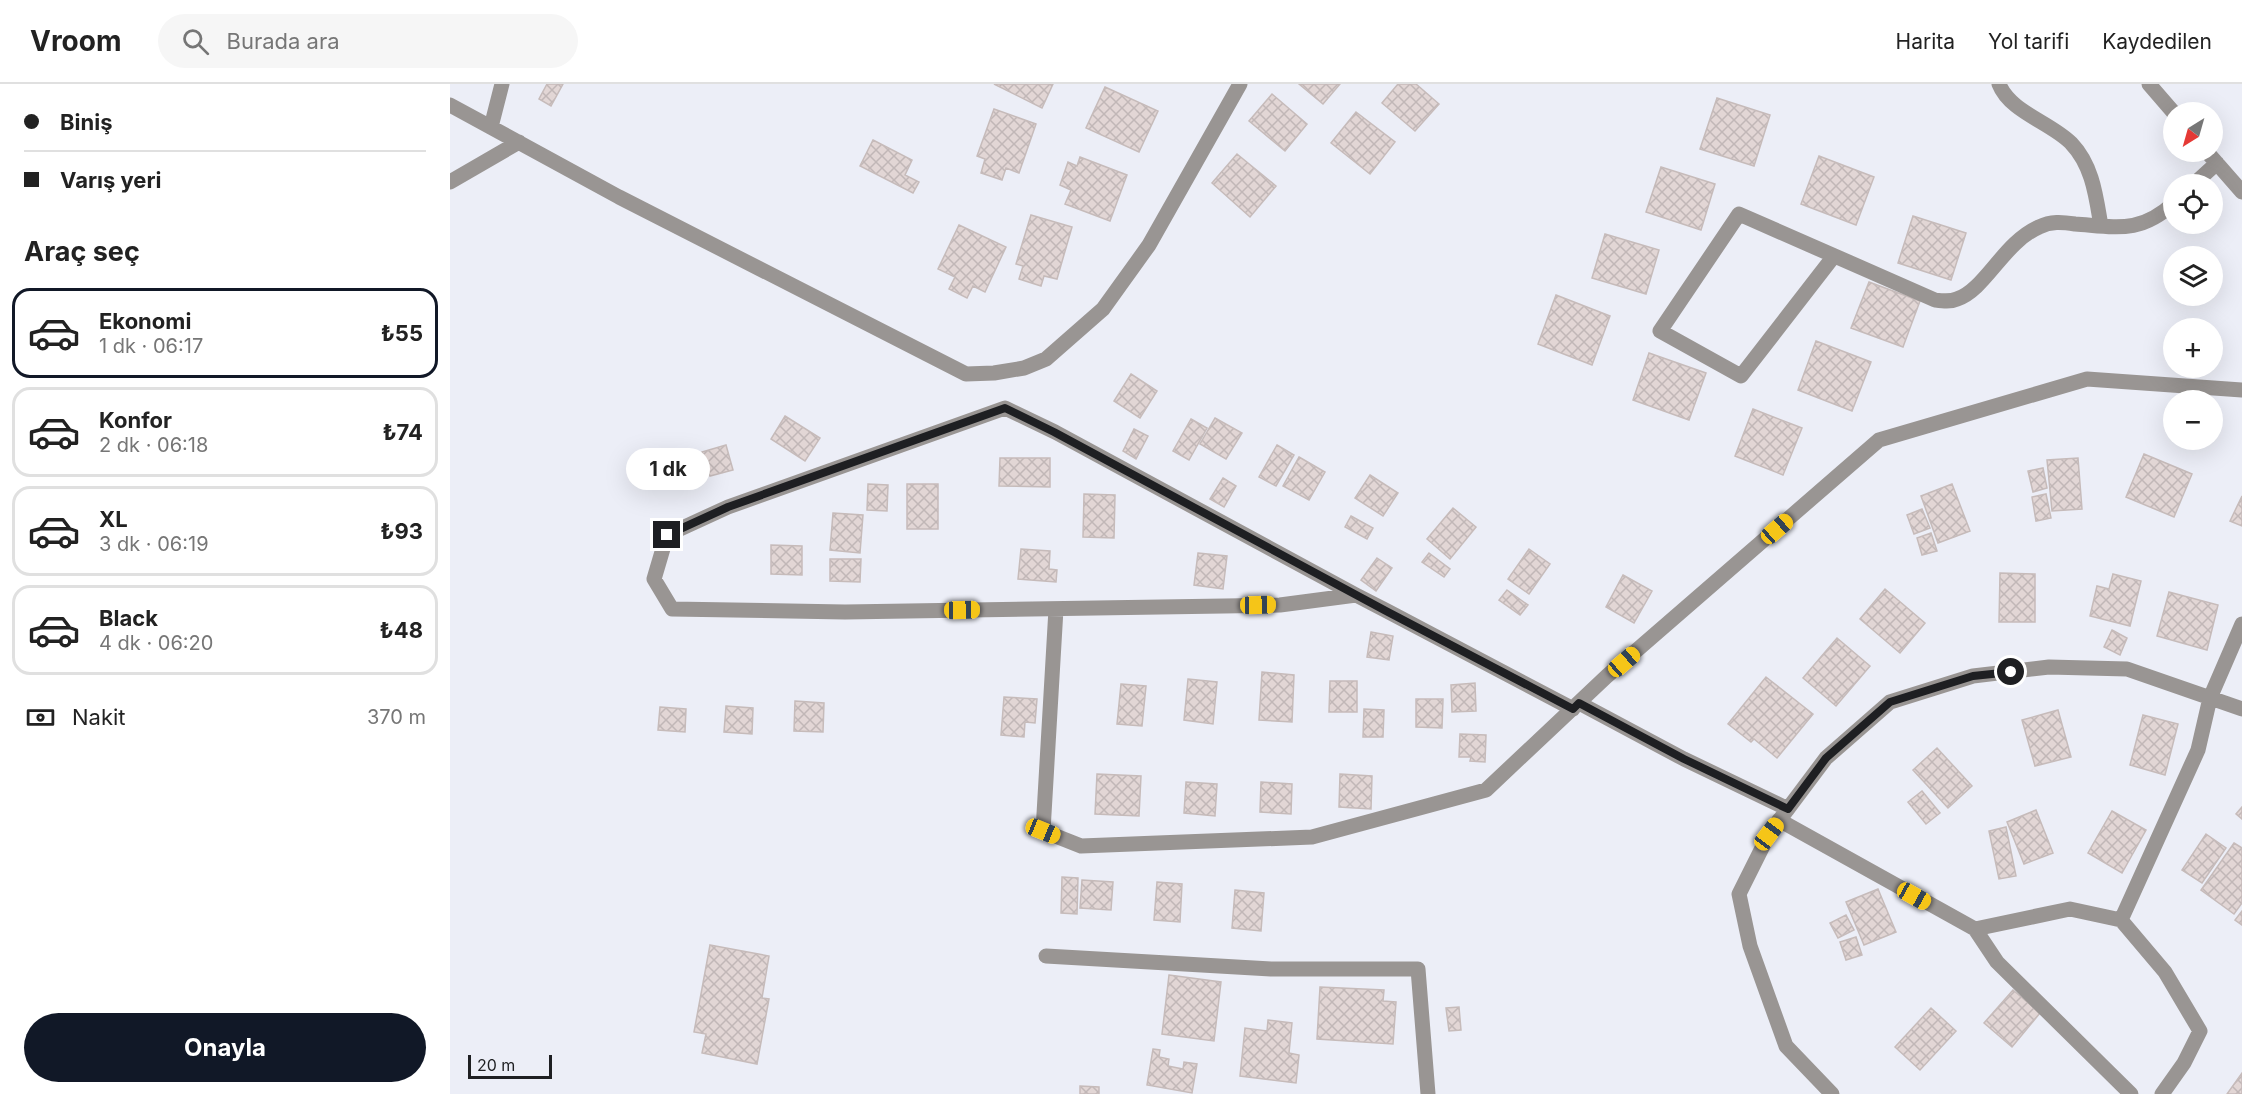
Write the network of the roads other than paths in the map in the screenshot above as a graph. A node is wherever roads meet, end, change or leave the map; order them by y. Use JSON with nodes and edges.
{"nodes":[{"id":1,"x":502,"y":84,"type":"edge"},
{"id":2,"x":1240,"y":84,"type":"edge"},
{"id":3,"x":1999,"y":84,"type":"edge"},
{"id":4,"x":2149,"y":84,"type":"edge"},
{"id":5,"x":2165,"y":102,"type":"edge"},
{"id":6,"x":450,"y":105,"type":"edge"},
{"id":7,"x":491,"y":127,"type":"junction"},
{"id":8,"x":519,"y":142,"type":"junction"},
{"id":9,"x":2216,"y":162,"type":"edge"},
{"id":10,"x":450,"y":182,"type":"edge"},
{"id":11,"x":2242,"y":192,"type":"edge"},
{"id":12,"x":2163,"y":213,"type":"edge"},
{"id":13,"x":2101,"y":226,"type":"junction"},
{"id":14,"x":1834,"y":256,"type":"junction"},
{"id":15,"x":2242,"y":390,"type":"edge"},
{"id":16,"x":1356,"y":595,"type":"junction"},
{"id":17,"x":1056,"y":609,"type":"junction"},
{"id":18,"x":2242,"y":624,"type":"edge"},
{"id":19,"x":2210,"y":698,"type":"junction"},
{"id":20,"x":1576,"y":706,"type":"junction"},
{"id":21,"x":2242,"y":709,"type":"edge"},
{"id":22,"x":1783,"y":815,"type":"junction"},
{"id":23,"x":2121,"y":920,"type":"junction"},
{"id":24,"x":1975,"y":929,"type":"junction"},
{"id":25,"x":1046,"y":956,"type":"dead end"},
{"id":26,"x":1428,"y":1094,"type":"edge"},
{"id":27,"x":1832,"y":1094,"type":"edge"},
{"id":28,"x":2131,"y":1094,"type":"edge"},
{"id":29,"x":2162,"y":1094,"type":"edge"}],
"edges":[{"from":1,"to":7,"type":"street"},
{"from":2,"to":8,"type":"street"},
{"from":3,"to":13,"type":"street"},
{"from":4,"to":5,"type":"street"},
{"from":6,"to":7,"type":"street"},
{"from":7,"to":8,"type":"street"},
{"from":8,"to":10,"type":"street"},
{"from":9,"to":11,"type":"street"},
{"from":12,"to":13,"type":"street"},
{"from":13,"to":14,"type":"street"},
{"from":14,"to":14,"type":"street"},
{"from":15,"to":20,"type":"street"},
{"from":16,"to":17,"type":"street"},
{"from":16,"to":17,"type":"street"},
{"from":16,"to":20,"type":"street"},
{"from":17,"to":20,"type":"street"},
{"from":18,"to":19,"type":"street"},
{"from":19,"to":21,"type":"street"},
{"from":19,"to":22,"type":"street"},
{"from":19,"to":23,"type":"street"},
{"from":20,"to":22,"type":"street"},
{"from":22,"to":24,"type":"street"},
{"from":22,"to":27,"type":"street"},
{"from":23,"to":24,"type":"street"},
{"from":23,"to":29,"type":"street"},
{"from":24,"to":28,"type":"street"},
{"from":25,"to":26,"type":"street"}]}
